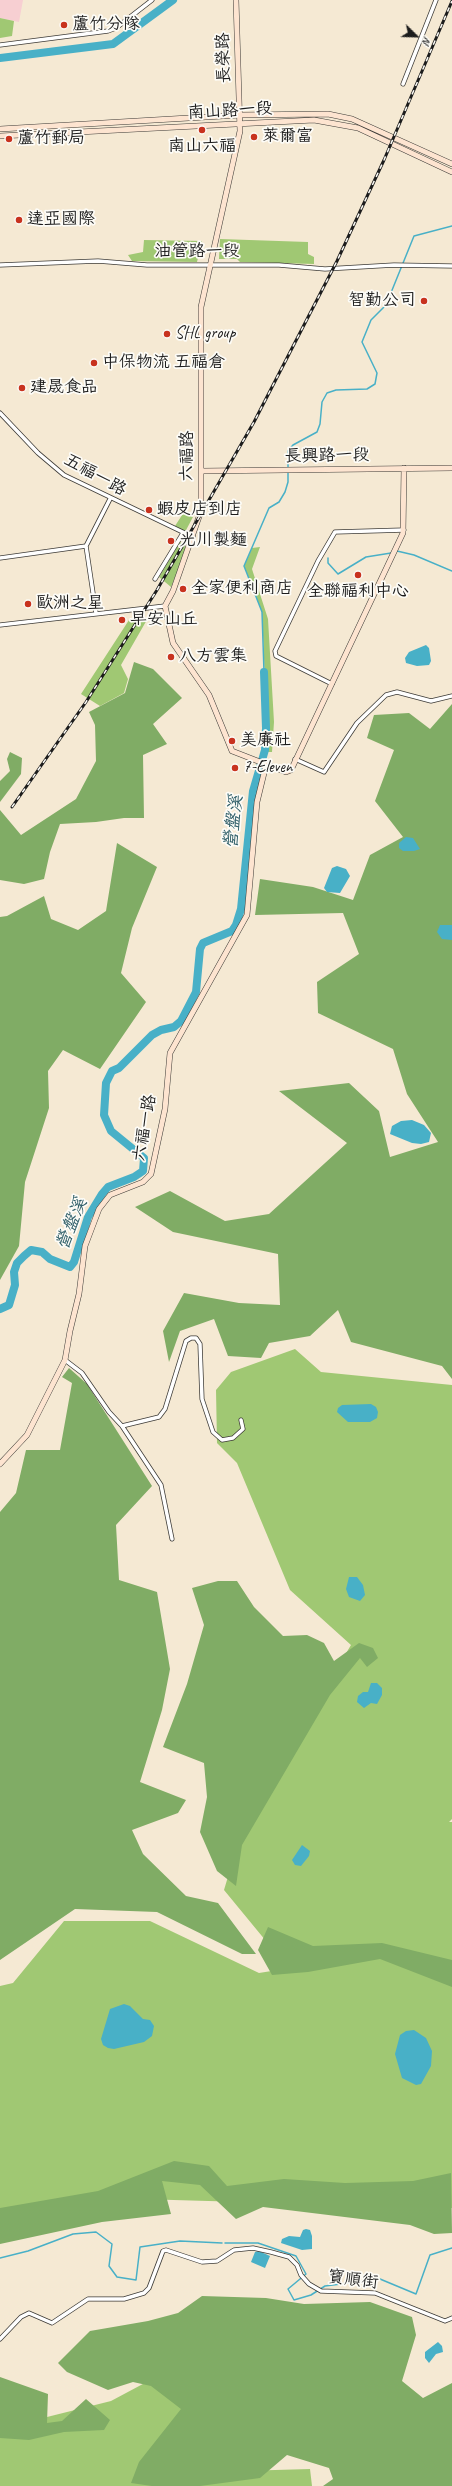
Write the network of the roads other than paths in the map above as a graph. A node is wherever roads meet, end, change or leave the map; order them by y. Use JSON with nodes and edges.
{"nodes":[{"id":1,"x":152,"y":0,"type":"edge"},
{"id":2,"x":236,"y":0,"type":"edge"},
{"id":3,"x":436,"y":0,"type":"edge"},
{"id":4,"x":0,"y":45,"type":"edge"},
{"id":5,"x":404,"y":84,"type":"dead end"},
{"id":6,"x":240,"y":115,"type":"junction"},
{"id":7,"x":240,"y":125,"type":"junction"},
{"id":8,"x":0,"y":128,"type":"edge"},
{"id":9,"x":0,"y":136,"type":"edge"},
{"id":10,"x":452,"y":164,"type":"edge"},
{"id":11,"x":452,"y":172,"type":"edge"},
{"id":12,"x":0,"y":265,"type":"edge"},
{"id":13,"x":209,"y":265,"type":"junction"},
{"id":14,"x":452,"y":266,"type":"edge"},
{"id":15,"x":0,"y":413,"type":"edge"},
{"id":16,"x":404,"y":468,"type":"junction"},
{"id":17,"x":452,"y":468,"type":"edge"},
{"id":18,"x":202,"y":472,"type":"junction"},
{"id":19,"x":110,"y":499,"type":"junction"},
{"id":20,"x":404,"y":530,"type":"junction"},
{"id":21,"x":183,"y":533,"type":"junction"},
{"id":22,"x":193,"y":537,"type":"junction"},
{"id":23,"x":86,"y":546,"type":"junction"},
{"id":24,"x":0,"y":558,"type":"edge"},
{"id":25,"x":155,"y":579,"type":"dead end"},
{"id":26,"x":165,"y":606,"type":"junction"},
{"id":27,"x":96,"y":613,"type":"junction"},
{"id":28,"x":0,"y":625,"type":"edge"},
{"id":29,"x":332,"y":684,"type":"junction"},
{"id":30,"x":452,"y":696,"type":"edge"},
{"id":31,"x":295,"y":759,"type":"junction"},
{"id":32,"x":266,"y":765,"type":"junction"},
{"id":33,"x":66,"y":1360,"type":"junction"},
{"id":34,"x":241,"y":1420,"type":"dead end"},
{"id":35,"x":122,"y":1426,"type":"junction"},
{"id":36,"x":0,"y":1464,"type":"edge"},
{"id":37,"x":172,"y":1539,"type":"dead end"},
{"id":38,"x":452,"y":2318,"type":"edge"},
{"id":39,"x":0,"y":2339,"type":"edge"}],
"edges":[{"from":1,"to":4,"type":"street"},
{"from":2,"to":6,"type":"street","name":"長榮路"},
{"from":3,"to":5,"type":"street"},
{"from":6,"to":7,"type":"street","name":"六福路"},
{"from":6,"to":8,"type":"street","name":"南山路一段"},
{"from":6,"to":10,"type":"street","name":"南山路一段"},
{"from":7,"to":9,"type":"street","name":"南山路一段"},
{"from":7,"to":11,"type":"street","name":"南山路一段"},
{"from":7,"to":13,"type":"street","name":"六福路"},
{"from":12,"to":13,"type":"street","name":"油管路一段"},
{"from":13,"to":14,"type":"street","name":"油管路一段"},
{"from":13,"to":18,"type":"street","name":"六福路"},
{"from":15,"to":19,"type":"street","name":"五福一路"},
{"from":16,"to":17,"type":"street","name":"長興路一段"},
{"from":16,"to":18,"type":"street","name":"長興路一段"},
{"from":16,"to":20,"type":"street"},
{"from":18,"to":22,"type":"street","name":"六福路"},
{"from":19,"to":21,"type":"street","name":"五福一路"},
{"from":19,"to":23,"type":"street"},
{"from":20,"to":29,"type":"street"},
{"from":20,"to":29,"type":"street"},
{"from":21,"to":22,"type":"street","name":"五福一路"},
{"from":21,"to":25,"type":"street"},
{"from":22,"to":26,"type":"street","name":"六福路"},
{"from":23,"to":24,"type":"street"},
{"from":23,"to":27,"type":"street"},
{"from":26,"to":27,"type":"street"},
{"from":26,"to":32,"type":"street"},
{"from":27,"to":28,"type":"street"},
{"from":29,"to":31,"type":"street"},
{"from":30,"to":31,"type":"street"},
{"from":31,"to":32,"type":"street"},
{"from":32,"to":33,"type":"street","name":"六福一路"},
{"from":33,"to":35,"type":"street"},
{"from":33,"to":36,"type":"street","name":"六福一路"},
{"from":34,"to":35,"type":"street"},
{"from":35,"to":37,"type":"street"},
{"from":38,"to":39,"type":"street","name":"寶順街"}]}
